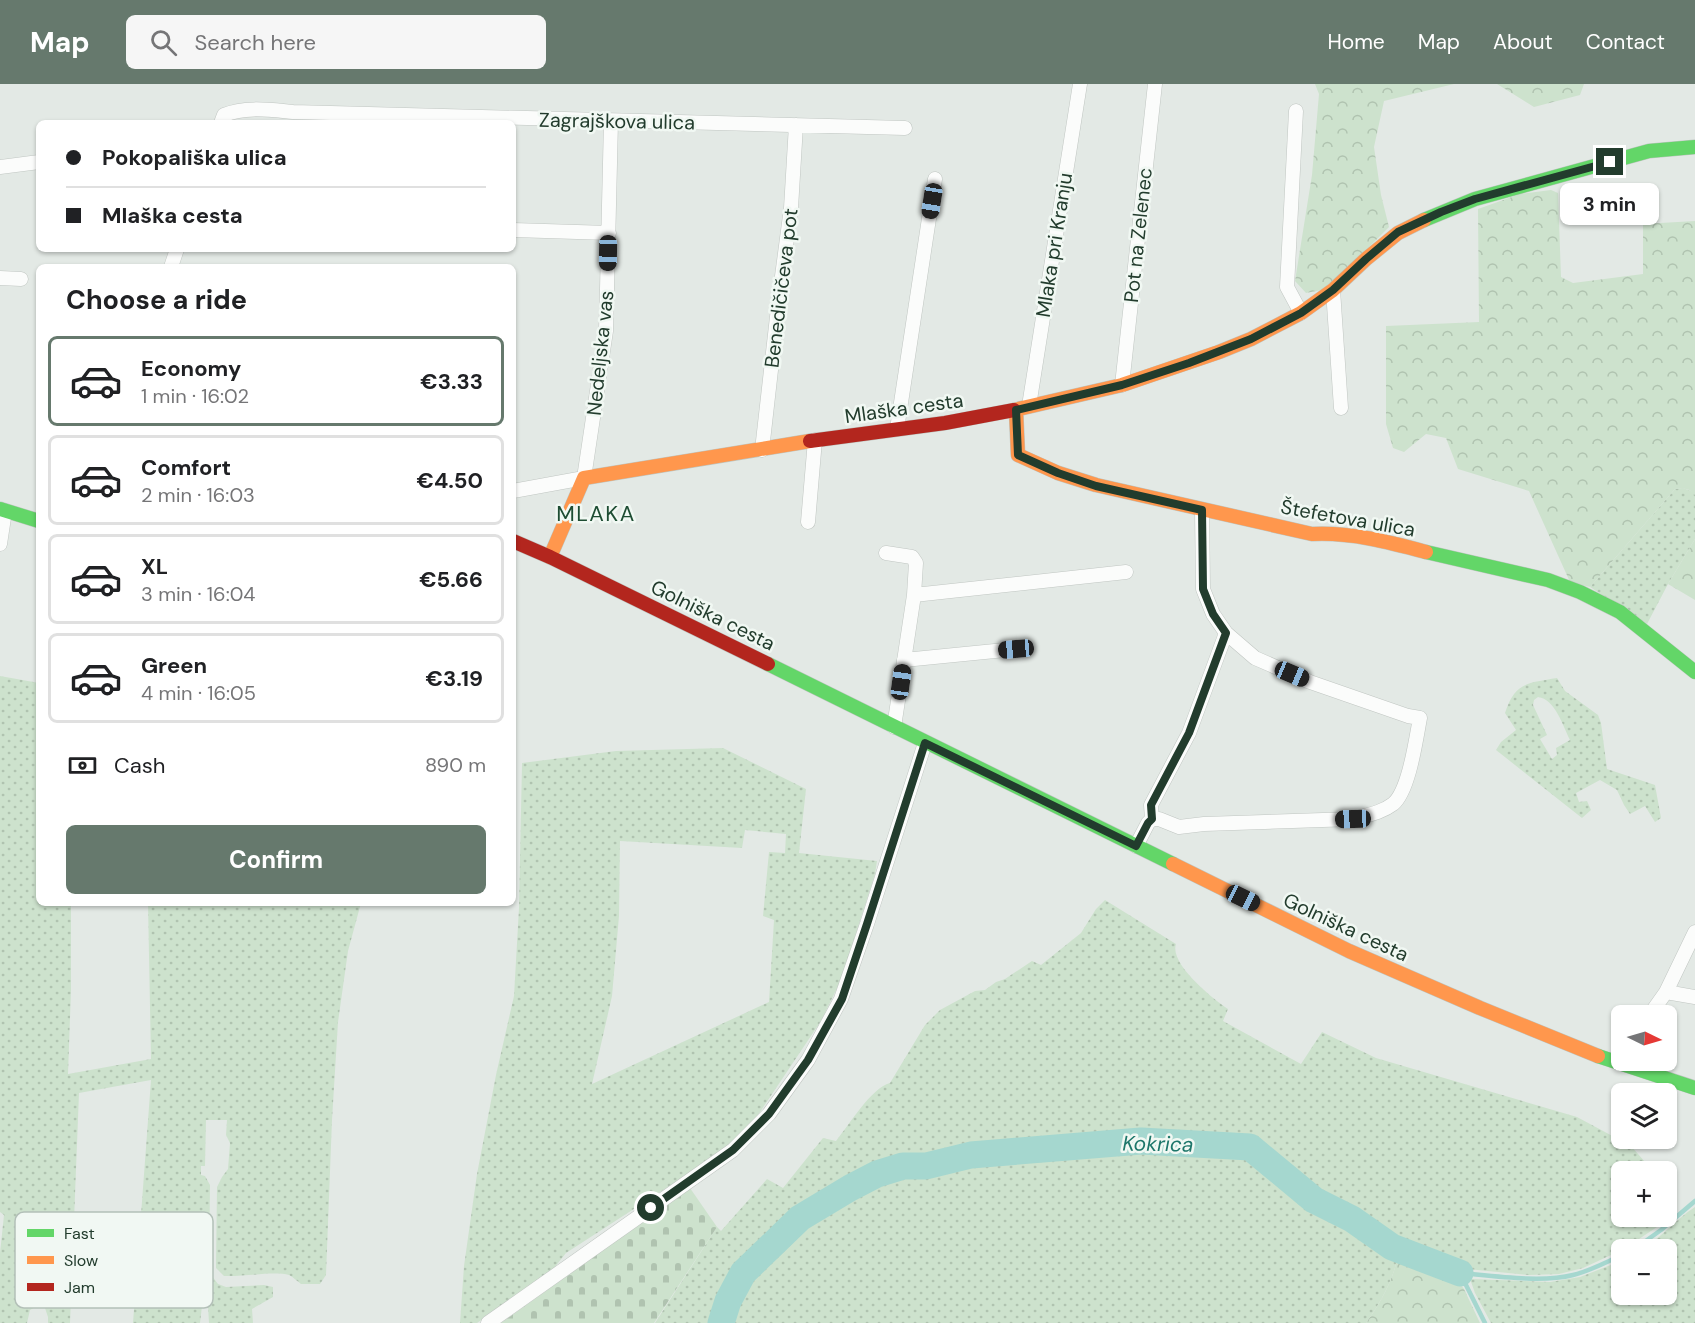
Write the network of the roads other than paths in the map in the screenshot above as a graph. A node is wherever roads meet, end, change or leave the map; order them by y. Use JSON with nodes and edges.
{"nodes":[{"id":1,"x":1080,"y":84,"type":"edge"},
{"id":2,"x":1155,"y":84,"type":"edge"},
{"id":3,"x":1296,"y":111,"type":"dead end"},
{"id":4,"x":290,"y":117,"type":"edge"},
{"id":5,"x":223,"y":119,"type":"edge"},
{"id":6,"x":611,"y":121,"type":"junction"},
{"id":7,"x":796,"y":125,"type":"junction"},
{"id":8,"x":905,"y":128,"type":"dead end"},
{"id":9,"x":1695,"y":147,"type":"edge"},
{"id":10,"x":36,"y":162,"type":"edge"},
{"id":11,"x":0,"y":167,"type":"edge"},
{"id":12,"x":935,"y":178,"type":"dead end"},
{"id":13,"x":516,"y":230,"type":"edge"},
{"id":14,"x":609,"y":233,"type":"junction"},
{"id":15,"x":0,"y":278,"type":"edge"},
{"id":16,"x":21,"y":279,"type":"dead end"},
{"id":17,"x":1333,"y":290,"type":"junction"},
{"id":18,"x":1301,"y":313,"type":"junction"},
{"id":19,"x":1122,"y":385,"type":"junction"},
{"id":20,"x":1022,"y":408,"type":"junction"},
{"id":21,"x":1341,"y":408,"type":"dead end"},
{"id":22,"x":897,"y":429,"type":"junction"},
{"id":23,"x":815,"y":441,"type":"junction"},
{"id":24,"x":762,"y":450,"type":"junction"},
{"id":25,"x":584,"y":478,"type":"junction"},
{"id":26,"x":516,"y":490,"type":"edge"},
{"id":27,"x":2,"y":510,"type":"edge"},
{"id":28,"x":1202,"y":510,"type":"junction"},
{"id":29,"x":36,"y":520,"type":"edge"},
{"id":30,"x":808,"y":522,"type":"dead end"},
{"id":31,"x":516,"y":542,"type":"edge"},
{"id":32,"x":0,"y":544,"type":"edge"},
{"id":33,"x":886,"y":553,"type":"dead end"},
{"id":34,"x":550,"y":557,"type":"junction"},
{"id":35,"x":1126,"y":572,"type":"dead end"},
{"id":36,"x":914,"y":595,"type":"junction"},
{"id":37,"x":1226,"y":633,"type":"junction"},
{"id":38,"x":1016,"y":649,"type":"dead end"},
{"id":39,"x":904,"y":660,"type":"junction"},
{"id":40,"x":1695,"y":672,"type":"edge"},
{"id":41,"x":894,"y":727,"type":"junction"},
{"id":42,"x":925,"y":743,"type":"junction"},
{"id":43,"x":1152,"y":819,"type":"junction"},
{"id":44,"x":1136,"y":846,"type":"junction"},
{"id":45,"x":1695,"y":932,"type":"edge"},
{"id":46,"x":1666,"y":992,"type":"junction"},
{"id":47,"x":1695,"y":997,"type":"edge"},
{"id":48,"x":1657,"y":1005,"type":"edge"},
{"id":49,"x":1611,"y":1055,"type":"edge"},
{"id":50,"x":1651,"y":1071,"type":"edge"},
{"id":51,"x":1695,"y":1088,"type":"edge"},
{"id":52,"x":488,"y":1323,"type":"edge"}],
"edges":[{"from":1,"to":20,"type":"street","name":"Mlaka pri Kranju"},
{"from":2,"to":19,"type":"street","name":"Pot na Zelenec"},
{"from":3,"to":18,"type":"street"},
{"from":4,"to":5,"type":"street","name":"Zagrajškova ulica"},
{"from":4,"to":6,"type":"street","name":"Zagrajškova ulica"},
{"from":6,"to":7,"type":"street","name":"Zagrajškova ulica"},
{"from":6,"to":14,"type":"street","name":"Nedeljska vas"},
{"from":7,"to":8,"type":"street","name":"Zagrajškova ulica"},
{"from":7,"to":24,"type":"street","name":"Benedičičeva pot"},
{"from":9,"to":17,"type":"street","name":"Mlaška cesta"},
{"from":10,"to":11,"type":"street"},
{"from":12,"to":22,"type":"street"},
{"from":13,"to":14,"type":"street"},
{"from":14,"to":25,"type":"street","name":"Nedeljska vas"},
{"from":15,"to":16,"type":"street"},
{"from":17,"to":18,"type":"street","name":"Mlaška cesta"},
{"from":17,"to":21,"type":"street"},
{"from":18,"to":19,"type":"street","name":"Mlaška cesta"},
{"from":19,"to":20,"type":"street","name":"Mlaška cesta"},
{"from":20,"to":22,"type":"street","name":"Mlaška cesta"},
{"from":20,"to":28,"type":"street","name":"Štefetova ulica"},
{"from":22,"to":23,"type":"street","name":"Mlaška cesta"},
{"from":23,"to":24,"type":"street","name":"Mlaška cesta"},
{"from":23,"to":30,"type":"street"},
{"from":24,"to":25,"type":"street","name":"Mlaška cesta"},
{"from":25,"to":26,"type":"street"},
{"from":25,"to":34,"type":"street"},
{"from":27,"to":29,"type":"street"},
{"from":27,"to":32,"type":"street"},
{"from":28,"to":37,"type":"street"},
{"from":28,"to":40,"type":"street","name":"Štefetova ulica"},
{"from":31,"to":34,"type":"street","name":"Golniška cesta"},
{"from":33,"to":36,"type":"street"},
{"from":34,"to":41,"type":"street","name":"Golniška cesta"},
{"from":35,"to":36,"type":"street"},
{"from":36,"to":39,"type":"street"},
{"from":37,"to":43,"type":"street"},
{"from":37,"to":43,"type":"street"},
{"from":38,"to":39,"type":"street"},
{"from":39,"to":41,"type":"street"},
{"from":41,"to":42,"type":"street","name":"Golniška cesta"},
{"from":42,"to":44,"type":"street","name":"Golniška cesta"},
{"from":42,"to":52,"type":"street"},
{"from":43,"to":44,"type":"street"},
{"from":44,"to":49,"type":"street","name":"Golniška cesta"},
{"from":45,"to":46,"type":"street"},
{"from":46,"to":47,"type":"street"},
{"from":46,"to":48,"type":"street"},
{"from":50,"to":51,"type":"street","name":"Golniška cesta"}]}
